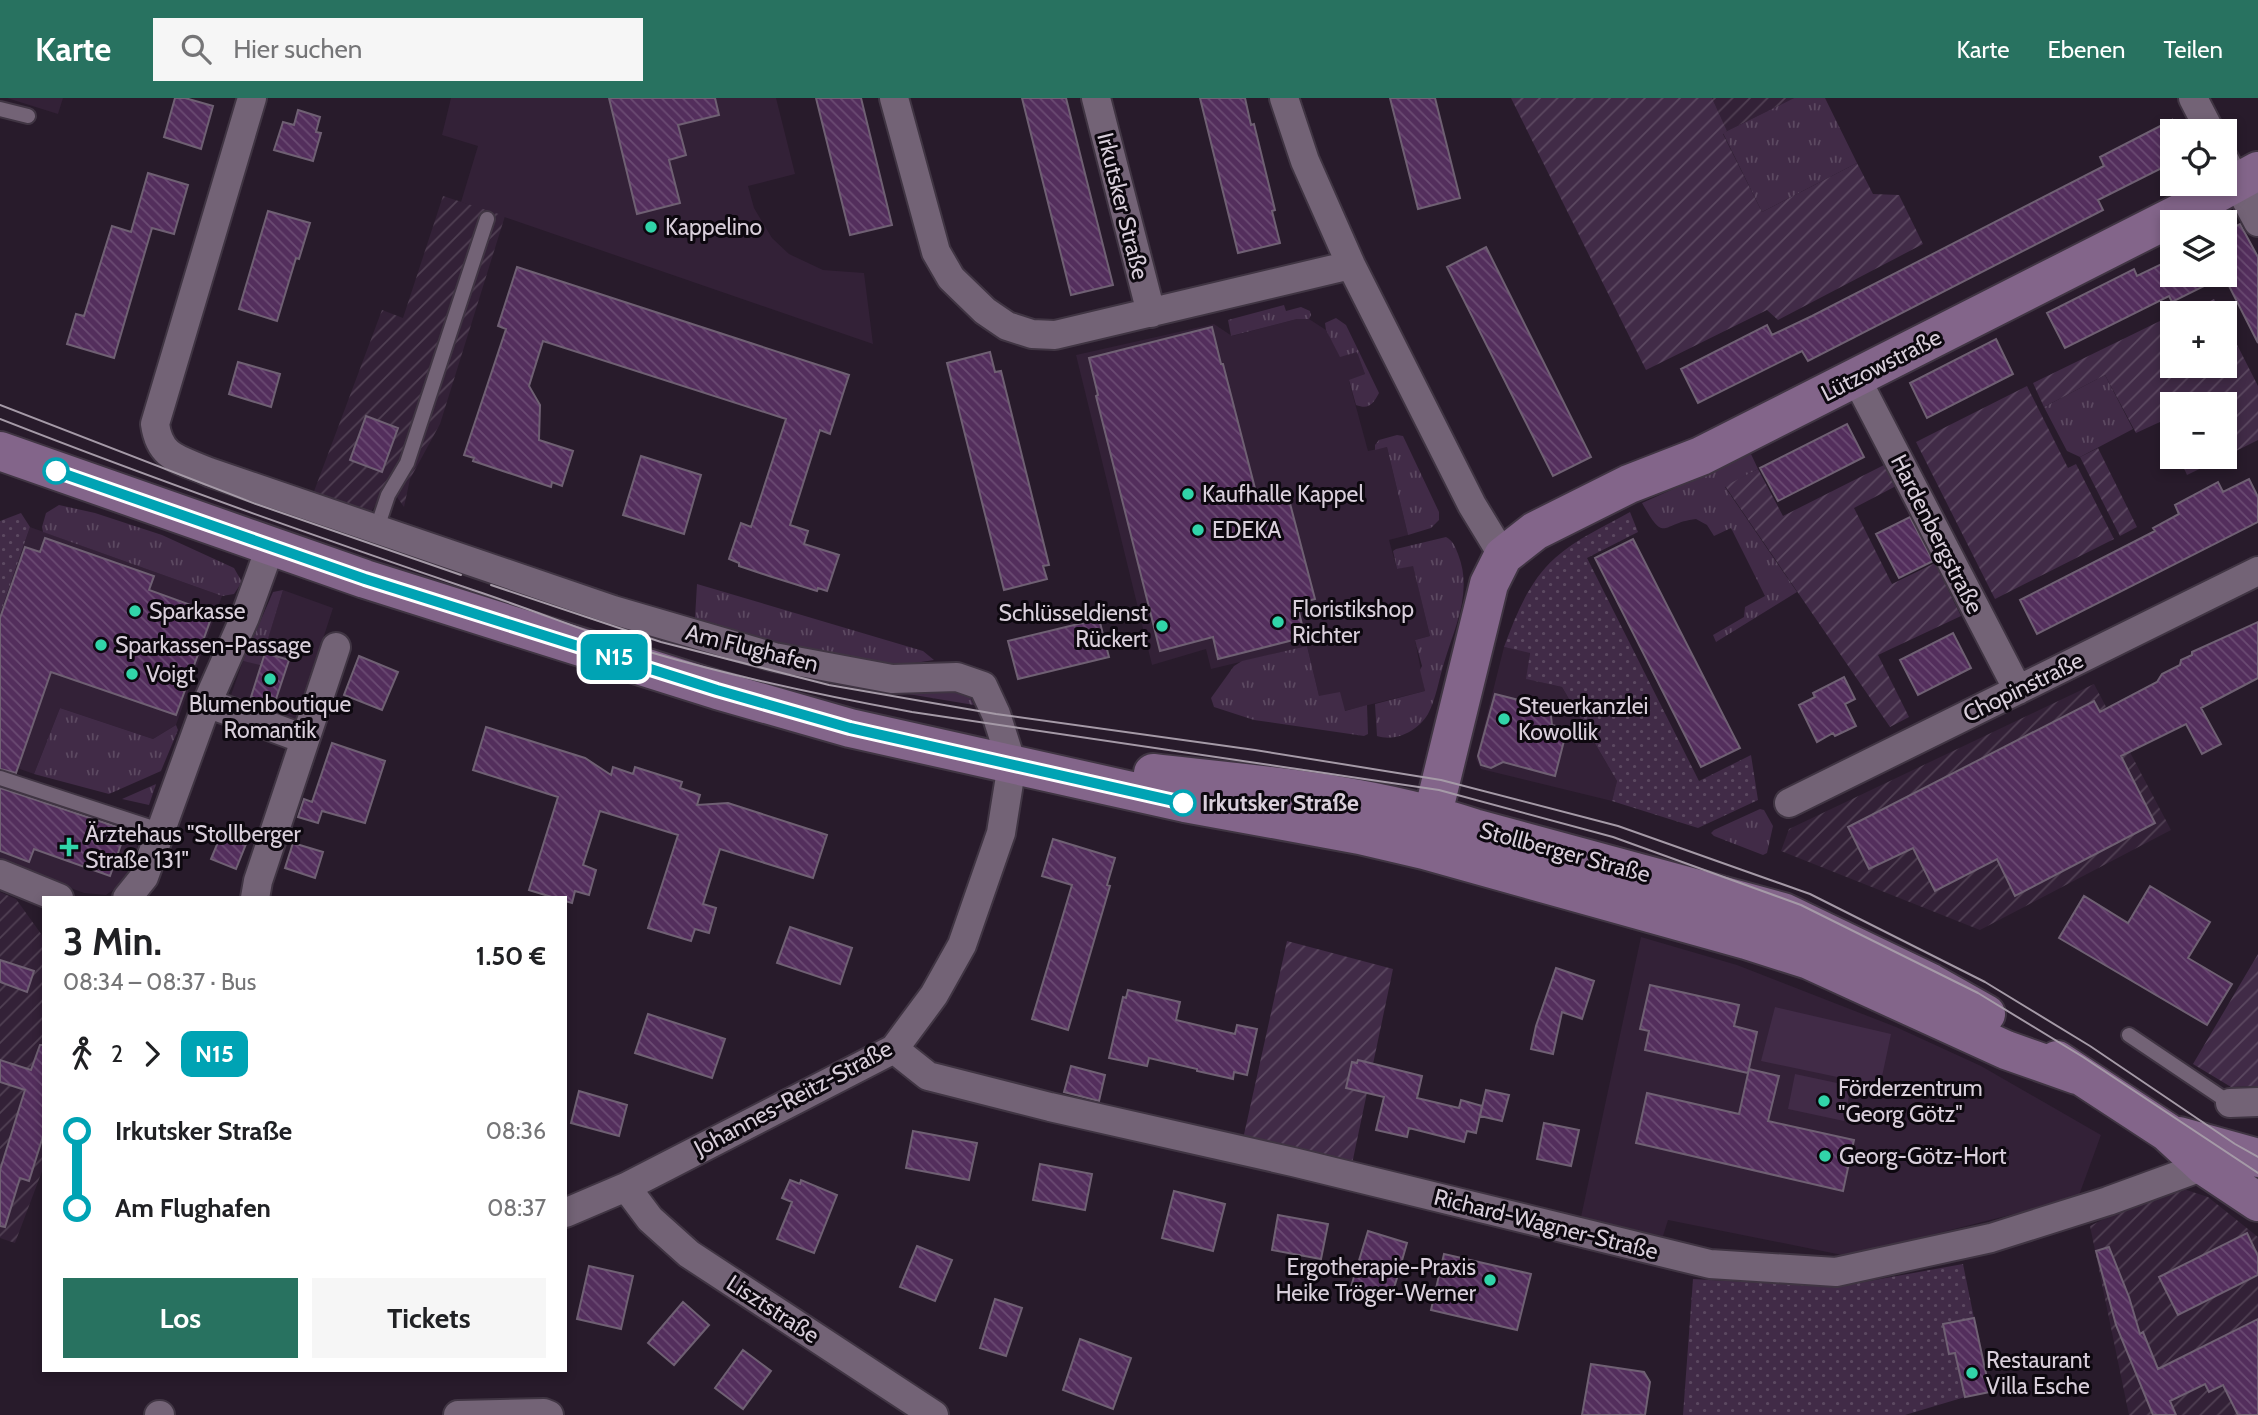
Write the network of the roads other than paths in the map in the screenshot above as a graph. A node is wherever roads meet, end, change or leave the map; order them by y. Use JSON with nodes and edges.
{"nodes":[{"id":1,"x":252,"y":98,"type":"edge"},
{"id":2,"x":894,"y":98,"type":"edge"},
{"id":3,"x":1096,"y":98,"type":"edge"},
{"id":4,"x":1284,"y":98,"type":"edge"},
{"id":5,"x":2193,"y":98,"type":"edge"},
{"id":6,"x":0,"y":109,"type":"edge"},
{"id":7,"x":28,"y":116,"type":"dead end"},
{"id":8,"x":2204,"y":119,"type":"edge"},
{"id":9,"x":2239,"y":171,"type":"edge"},
{"id":10,"x":487,"y":219,"type":"dead end"},
{"id":11,"x":2258,"y":222,"type":"edge"},
{"id":12,"x":1351,"y":265,"type":"junction"},
{"id":13,"x":1151,"y":313,"type":"junction"},
{"id":14,"x":1856,"y":377,"type":"junction"},
{"id":15,"x":0,"y":451,"type":"edge"},
{"id":16,"x":377,"y":528,"type":"junction"},
{"id":17,"x":271,"y":545,"type":"junction"},
{"id":18,"x":1503,"y":556,"type":"junction"},
{"id":19,"x":2258,"y":571,"type":"edge"},
{"id":20,"x":336,"y":647,"type":"dead end"},
{"id":21,"x":2018,"y":690,"type":"junction"},
{"id":22,"x":207,"y":703,"type":"junction"},
{"id":23,"x":304,"y":739,"type":"junction"},
{"id":24,"x":1012,"y":764,"type":"junction"},
{"id":25,"x":0,"y":778,"type":"edge"},
{"id":26,"x":1789,"y":803,"type":"dead end"},
{"id":27,"x":162,"y":831,"type":"junction"},
{"id":28,"x":1429,"y":832,"type":"junction"},
{"id":29,"x":0,"y":874,"type":"edge"},
{"id":30,"x":54,"y":896,"type":"edge"},
{"id":31,"x":129,"y":896,"type":"edge"},
{"id":32,"x":255,"y":896,"type":"edge"},
{"id":33,"x":2129,"y":1035,"type":"dead end"},
{"id":34,"x":894,"y":1049,"type":"junction"},
{"id":35,"x":2244,"y":1103,"type":"edge"},
{"id":36,"x":2167,"y":1132,"type":"junction"},
{"id":37,"x":2258,"y":1158,"type":"edge"},
{"id":38,"x":2204,"y":1166,"type":"junction"},
{"id":39,"x":626,"y":1187,"type":"junction"},
{"id":40,"x":2258,"y":1202,"type":"edge"},
{"id":41,"x":567,"y":1212,"type":"edge"},
{"id":42,"x":458,"y":1415,"type":"edge"},
{"id":43,"x":549,"y":1415,"type":"edge"},
{"id":44,"x":934,"y":1415,"type":"edge"}],
"edges":[{"from":1,"to":16,"type":"street","name":"Am Flughafen"},
{"from":2,"to":13,"type":"street"},
{"from":3,"to":13,"type":"street","name":"Irkutsker Straße"},
{"from":4,"to":12,"type":"street"},
{"from":5,"to":8,"type":"street"},
{"from":6,"to":7,"type":"lane"},
{"from":9,"to":11,"type":"street"},
{"from":9,"to":14,"type":"main road","name":"Lützowstraße"},
{"from":10,"to":16,"type":"lane"},
{"from":12,"to":13,"type":"street"},
{"from":12,"to":18,"type":"street"},
{"from":14,"to":18,"type":"main road","name":"Lützowstraße"},
{"from":14,"to":21,"type":"street","name":"Hardenbergstraße"},
{"from":15,"to":17,"type":"main road","name":"Stollberger Straße"},
{"from":16,"to":24,"type":"street","name":"Am Flughafen"},
{"from":17,"to":22,"type":"street"},
{"from":17,"to":24,"type":"main road","name":"Stollberger Straße"},
{"from":18,"to":28,"type":"main road"},
{"from":19,"to":21,"type":"street","name":"Chopinstraße"},
{"from":20,"to":23,"type":"street"},
{"from":21,"to":26,"type":"street","name":"Chopinstraße"},
{"from":22,"to":23,"type":"street"},
{"from":22,"to":27,"type":"street"},
{"from":23,"to":32,"type":"street"},
{"from":24,"to":28,"type":"main road","name":"Stollberger Straße"},
{"from":24,"to":34,"type":"street","name":"Johannes-Reitz-Straße"},
{"from":25,"to":27,"type":"lane"},
{"from":27,"to":31,"type":"street"},
{"from":28,"to":36,"type":"main road","name":"Stollberger Straße"},
{"from":29,"to":30,"type":"street"},
{"from":33,"to":35,"type":"lane"},
{"from":34,"to":38,"type":"street","name":"Richard-Wagner-Straße"},
{"from":34,"to":39,"type":"street","name":"Johannes-Reitz-Straße"},
{"from":36,"to":37,"type":"main road","name":"Stollberger Straße"},
{"from":36,"to":38,"type":"main road","name":"Stollberger Straße"},
{"from":38,"to":40,"type":"main road","name":"Stollberger Straße"},
{"from":39,"to":41,"type":"street","name":"Johannes-Reitz-Straße"},
{"from":39,"to":44,"type":"street","name":"Lisztstraße"},
{"from":42,"to":43,"type":"street"}]}
